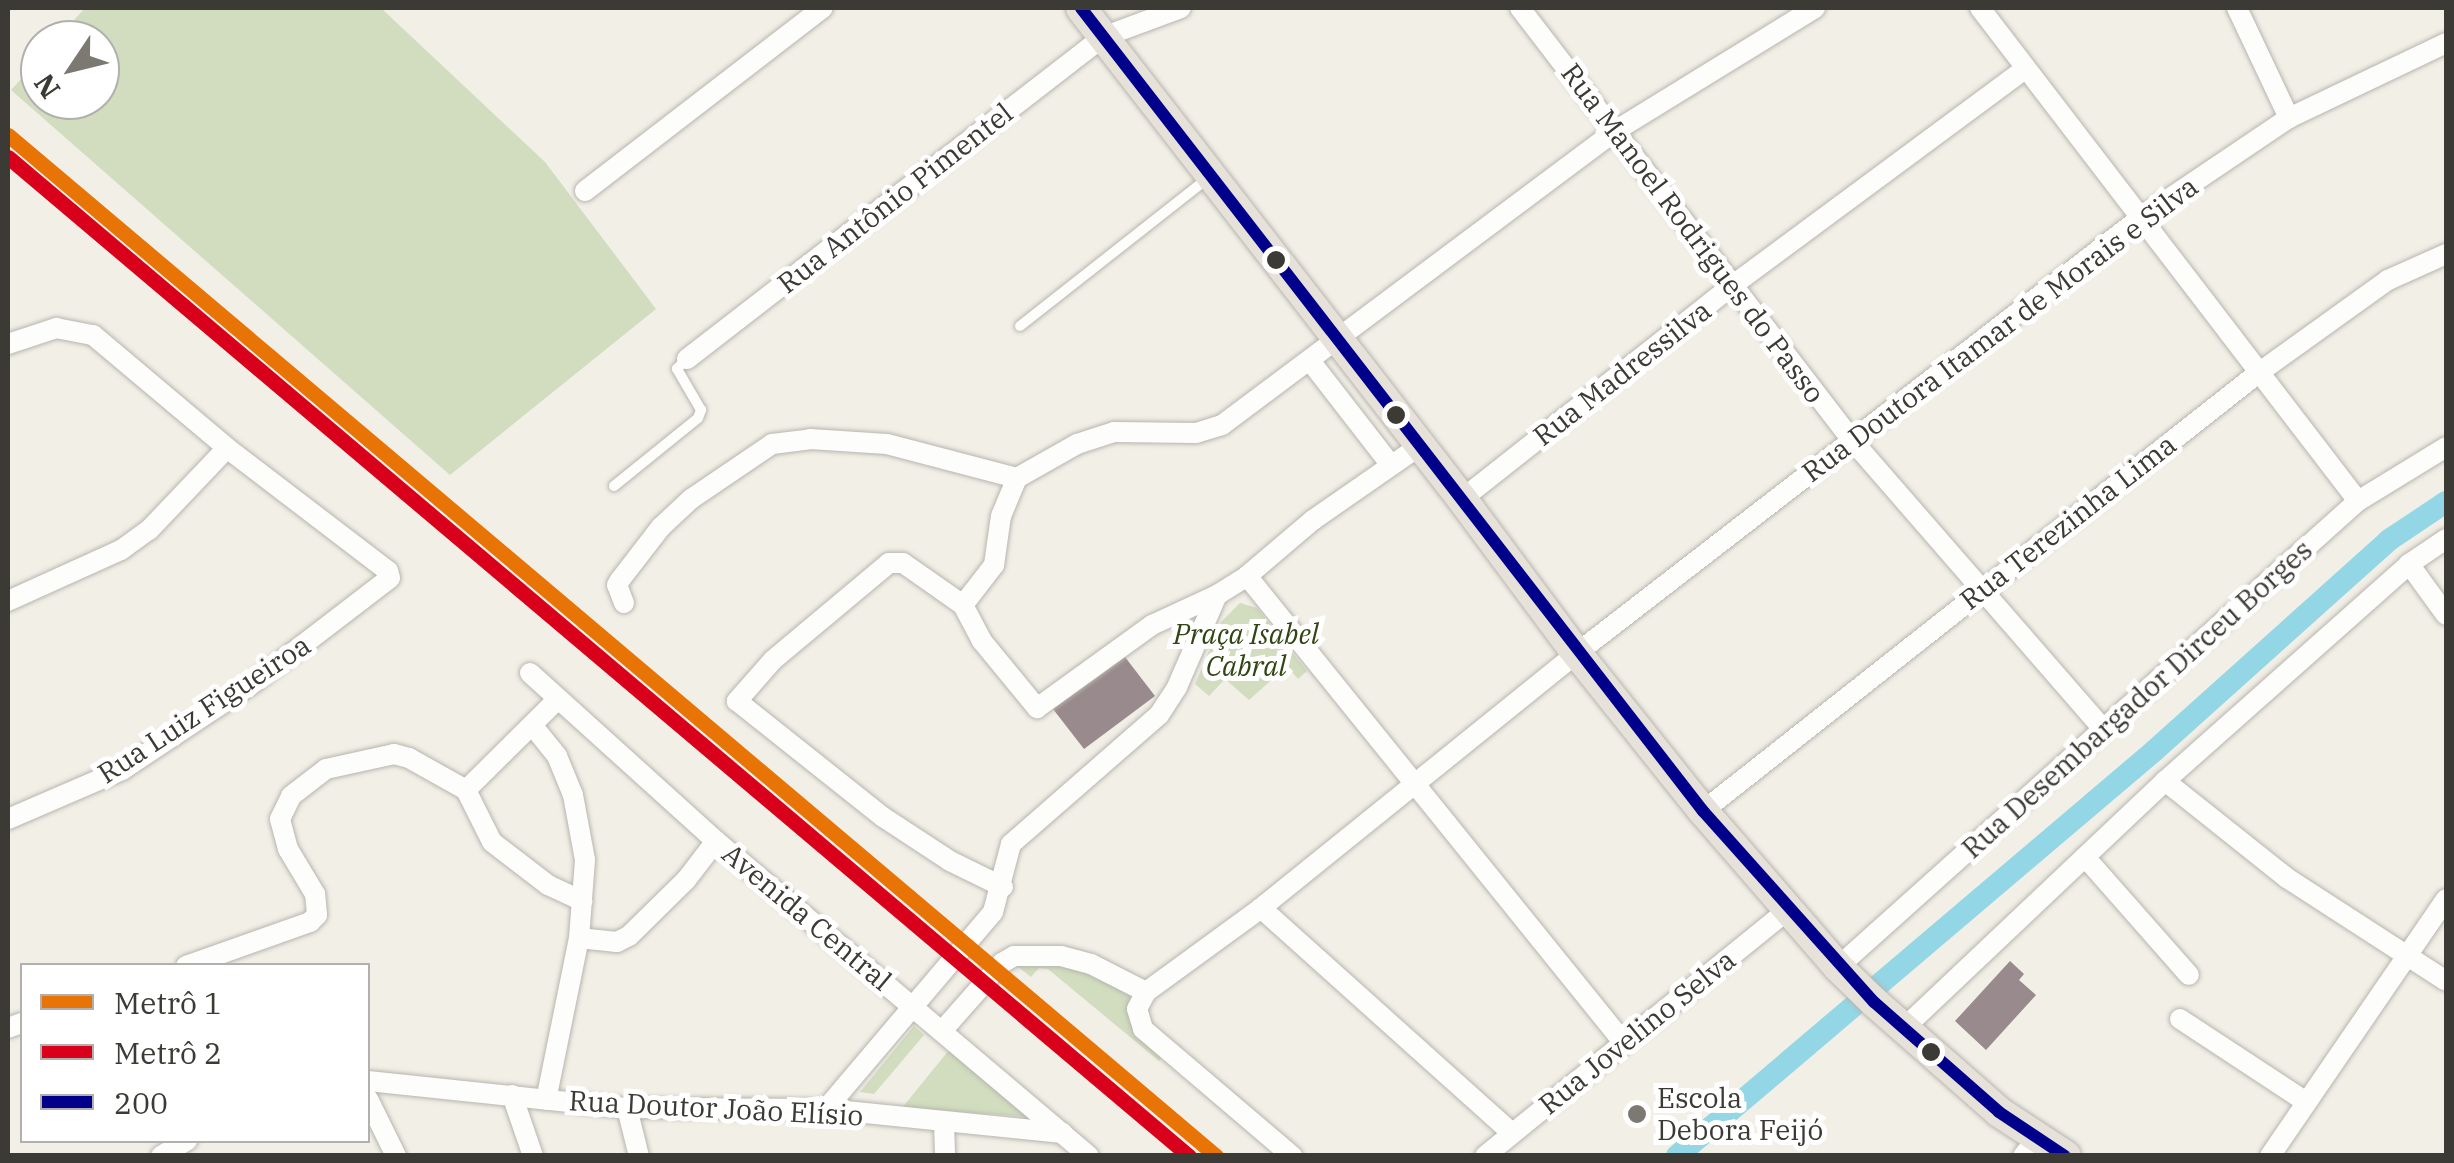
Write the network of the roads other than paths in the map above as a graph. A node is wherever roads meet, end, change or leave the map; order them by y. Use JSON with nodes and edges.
{"nodes":[{"id":1,"x":822,"y":8,"type":"edge"},
{"id":2,"x":1081,"y":8,"type":"edge"},
{"id":3,"x":1180,"y":8,"type":"edge"},
{"id":4,"x":1520,"y":8,"type":"edge"},
{"id":5,"x":1815,"y":8,"type":"edge"},
{"id":6,"x":1980,"y":8,"type":"edge"},
{"id":7,"x":2237,"y":8,"type":"edge"},
{"id":8,"x":1103,"y":37,"type":"junction"},
{"id":9,"x":2446,"y":43,"type":"edge"},
{"id":10,"x":2024,"y":70,"type":"junction"},
{"id":11,"x":2290,"y":118,"type":"junction"},
{"id":12,"x":1616,"y":131,"type":"junction"},
{"id":13,"x":1211,"y":176,"type":"junction"},
{"id":14,"x":585,"y":191,"type":"dead end"},
{"id":15,"x":2139,"y":219,"type":"junction"},
{"id":16,"x":2446,"y":254,"type":"edge"},
{"id":17,"x":1733,"y":285,"type":"junction"},
{"id":18,"x":1020,"y":326,"type":"dead end"},
{"id":19,"x":1339,"y":339,"type":"junction"},
{"id":20,"x":8,"y":344,"type":"edge"},
{"id":21,"x":687,"y":359,"type":"joint"},
{"id":22,"x":1311,"y":362,"type":"junction"},
{"id":23,"x":2257,"y":374,"type":"junction"},
{"id":24,"x":1851,"y":439,"type":"junction"},
{"id":25,"x":1421,"y":444,"type":"junction"},
{"id":26,"x":2446,"y":447,"type":"edge"},
{"id":27,"x":227,"y":448,"type":"junction"},
{"id":28,"x":1391,"y":465,"type":"junction"},
{"id":29,"x":1017,"y":478,"type":"junction"},
{"id":30,"x":614,"y":486,"type":"dead end"},
{"id":31,"x":1462,"y":499,"type":"junction"},
{"id":32,"x":2358,"y":501,"type":"junction"},
{"id":33,"x":2446,"y":539,"type":"edge"},
{"id":34,"x":2409,"y":564,"type":"junction"},
{"id":35,"x":1246,"y":576,"type":"junction"},
{"id":36,"x":1980,"y":590,"type":"junction"},
{"id":37,"x":1217,"y":595,"type":"junction"},
{"id":38,"x":8,"y":601,"type":"edge"},
{"id":39,"x":624,"y":603,"type":"dead end"},
{"id":40,"x":963,"y":604,"type":"junction"},
{"id":41,"x":2446,"y":615,"type":"edge"},
{"id":42,"x":1577,"y":653,"type":"junction"},
{"id":43,"x":530,"y":673,"type":"dead end"},
{"id":44,"x":556,"y":701,"type":"junction"},
{"id":45,"x":532,"y":725,"type":"junction"},
{"id":46,"x":2103,"y":729,"type":"junction"},
{"id":47,"x":2166,"y":781,"type":"junction"},
{"id":48,"x":1412,"y":782,"type":"junction"},
{"id":49,"x":466,"y":790,"type":"junction"},
{"id":50,"x":1703,"y":811,"type":"junction"},
{"id":51,"x":8,"y":820,"type":"edge"},
{"id":52,"x":716,"y":841,"type":"junction"},
{"id":53,"x":2085,"y":857,"type":"junction"},
{"id":54,"x":1003,"y":887,"type":"junction"},
{"id":55,"x":2446,"y":899,"type":"edge"},
{"id":56,"x":583,"y":901,"type":"junction"},
{"id":57,"x":1261,"y":908,"type":"junction"},
{"id":58,"x":1789,"y":910,"type":"junction"},
{"id":59,"x":579,"y":938,"type":"junction"},
{"id":60,"x":2407,"y":958,"type":"junction"},
{"id":61,"x":194,"y":963,"type":"edge"},
{"id":62,"x":1838,"y":968,"type":"junction"},
{"id":63,"x":2189,"y":975,"type":"dead end"},
{"id":64,"x":2446,"y":981,"type":"edge"},
{"id":65,"x":1146,"y":992,"type":"junction"},
{"id":66,"x":912,"y":1006,"type":"junction"},
{"id":67,"x":2180,"y":1019,"type":"dead end"},
{"id":68,"x":1903,"y":1028,"type":"junction"},
{"id":69,"x":942,"y":1031,"type":"junction"},
{"id":70,"x":1624,"y":1043,"type":"junction"},
{"id":71,"x":370,"y":1081,"type":"edge"},
{"id":72,"x":512,"y":1095,"type":"junction"},
{"id":73,"x":546,"y":1100,"type":"junction"},
{"id":74,"x":2304,"y":1101,"type":"junction"},
{"id":75,"x":370,"y":1103,"type":"edge"},
{"id":76,"x":627,"y":1108,"type":"junction"},
{"id":77,"x":826,"y":1109,"type":"junction"},
{"id":78,"x":944,"y":1123,"type":"junction"},
{"id":79,"x":1064,"y":1133,"type":"junction"},
{"id":80,"x":1512,"y":1133,"type":"junction"},
{"id":81,"x":183,"y":1143,"type":"edge"},
{"id":82,"x":2030,"y":1147,"type":"edge"},
{"id":83,"x":161,"y":1156,"type":"edge"},
{"id":84,"x":396,"y":1156,"type":"edge"},
{"id":85,"x":533,"y":1156,"type":"edge"},
{"id":86,"x":639,"y":1156,"type":"edge"},
{"id":87,"x":946,"y":1156,"type":"edge"},
{"id":88,"x":1089,"y":1156,"type":"edge"},
{"id":89,"x":1292,"y":1156,"type":"edge"},
{"id":90,"x":1485,"y":1156,"type":"edge"},
{"id":91,"x":2066,"y":1156,"type":"edge"},
{"id":92,"x":2270,"y":1156,"type":"edge"}],
"edges":[{"from":1,"to":14,"type":"street"},
{"from":2,"to":8,"type":"main road"},
{"from":3,"to":8,"type":"street","name":"Rua Antônio Pimentel"},
{"from":4,"to":12,"type":"street","name":"Rua Manoel Rodrigues do Passo"},
{"from":5,"to":12,"type":"street"},
{"from":6,"to":10,"type":"street"},
{"from":7,"to":11,"type":"street"},
{"from":8,"to":13,"type":"main road"},
{"from":8,"to":21,"type":"street","name":"Rua Antônio Pimentel"},
{"from":9,"to":11,"type":"street","name":"Rua Doutora Itamar de Morais e Silva"},
{"from":10,"to":15,"type":"street"},
{"from":10,"to":17,"type":"street","name":"Rua Madressilva"},
{"from":11,"to":15,"type":"street","name":"Rua Doutora Itamar de Morais e Silva"},
{"from":12,"to":17,"type":"street","name":"Rua Manoel Rodrigues do Passo"},
{"from":12,"to":19,"type":"street"},
{"from":13,"to":18,"type":"lane"},
{"from":13,"to":19,"type":"main road"},
{"from":15,"to":23,"type":"street"},
{"from":15,"to":24,"type":"street","name":"Rua Doutora Itamar de Morais e Silva"},
{"from":16,"to":23,"type":"street","name":"Rua Terezinha Lima"},
{"from":17,"to":24,"type":"street","name":"Rua Manoel Rodrigues do Passo"},
{"from":17,"to":31,"type":"street","name":"Rua Madressilva"},
{"from":19,"to":22,"type":"street"},
{"from":19,"to":25,"type":"main road"},
{"from":20,"to":27,"type":"street"},
{"from":21,"to":30,"type":"lane"},
{"from":22,"to":28,"type":"street"},
{"from":22,"to":29,"type":"street"},
{"from":23,"to":32,"type":"street"},
{"from":23,"to":36,"type":"street","name":"Rua Terezinha Lima"},
{"from":24,"to":36,"type":"street","name":"Rua Manoel Rodrigues do Passo"},
{"from":24,"to":42,"type":"street","name":"Rua Doutora Itamar de Morais e Silva"},
{"from":25,"to":28,"type":"street"},
{"from":25,"to":31,"type":"main road"},
{"from":26,"to":32,"type":"street","name":"Rua Desembargador Dirceu Borges"},
{"from":27,"to":38,"type":"street"},
{"from":27,"to":51,"type":"street","name":"Rua Luiz Figueiroa"},
{"from":28,"to":35,"type":"street"},
{"from":29,"to":39,"type":"street"},
{"from":29,"to":40,"type":"street"},
{"from":31,"to":42,"type":"main road"},
{"from":32,"to":46,"type":"street","name":"Rua Desembargador Dirceu Borges"},
{"from":33,"to":34,"type":"street"},
{"from":34,"to":41,"type":"street"},
{"from":34,"to":47,"type":"street"},
{"from":35,"to":37,"type":"street"},
{"from":35,"to":48,"type":"street"},
{"from":36,"to":46,"type":"street","name":"Rua Manoel Rodrigues do Passo"},
{"from":36,"to":50,"type":"street","name":"Rua Terezinha Lima"},
{"from":37,"to":40,"type":"street"},
{"from":37,"to":54,"type":"street"},
{"from":40,"to":54,"type":"street"},
{"from":42,"to":48,"type":"street","name":"Rua Doutora Itamar de Morais e Silva"},
{"from":42,"to":50,"type":"main road"},
{"from":43,"to":44,"type":"street","name":"Avenida Central"},
{"from":44,"to":45,"type":"street"},
{"from":44,"to":52,"type":"street","name":"Avenida Central"},
{"from":45,"to":49,"type":"street"},
{"from":45,"to":56,"type":"street"},
{"from":46,"to":62,"type":"street","name":"Rua Desembargador Dirceu Borges"},
{"from":47,"to":53,"type":"street"},
{"from":47,"to":60,"type":"street"},
{"from":48,"to":57,"type":"street","name":"Rua Doutora Itamar de Morais e Silva"},
{"from":48,"to":70,"type":"street"},
{"from":49,"to":56,"type":"street"},
{"from":49,"to":61,"type":"street"},
{"from":50,"to":58,"type":"main road"},
{"from":52,"to":59,"type":"street"},
{"from":52,"to":66,"type":"street","name":"Avenida Central"},
{"from":53,"to":63,"type":"street"},
{"from":53,"to":68,"type":"street"},
{"from":54,"to":66,"type":"street"},
{"from":55,"to":60,"type":"street"},
{"from":56,"to":59,"type":"street"},
{"from":57,"to":65,"type":"street","name":"Rua Doutora Itamar de Morais e Silva"},
{"from":57,"to":80,"type":"street"},
{"from":58,"to":62,"type":"main road"},
{"from":58,"to":70,"type":"street","name":"Rua Jovelino Selva"},
{"from":59,"to":73,"type":"street"},
{"from":60,"to":64,"type":"street"},
{"from":60,"to":74,"type":"street"},
{"from":62,"to":68,"type":"main road"},
{"from":65,"to":69,"type":"street"},
{"from":65,"to":89,"type":"street"},
{"from":66,"to":69,"type":"street","name":"Avenida Central"},
{"from":66,"to":77,"type":"street"},
{"from":67,"to":74,"type":"street"},
{"from":68,"to":82,"type":"main road"},
{"from":69,"to":79,"type":"street","name":"Avenida Central"},
{"from":70,"to":80,"type":"street","name":"Rua Jovelino Selva"},
{"from":71,"to":72,"type":"street","name":"Rua Doutor João Elísio"},
{"from":72,"to":73,"type":"street","name":"Rua Doutor João Elísio"},
{"from":72,"to":85,"type":"street"},
{"from":73,"to":76,"type":"street","name":"Rua Doutor João Elísio"},
{"from":74,"to":92,"type":"street"},
{"from":75,"to":84,"type":"street"},
{"from":76,"to":77,"type":"street","name":"Rua Doutor João Elísio"},
{"from":76,"to":86,"type":"street"},
{"from":77,"to":78,"type":"street","name":"Rua Doutor João Elísio"},
{"from":78,"to":79,"type":"street","name":"Rua Doutor João Elísio"},
{"from":78,"to":87,"type":"street"},
{"from":79,"to":88,"type":"street","name":"Avenida Central"},
{"from":80,"to":90,"type":"street","name":"Rua Jovelino Selva"},
{"from":81,"to":83,"type":"street"},
{"from":82,"to":91,"type":"main road"}]}
